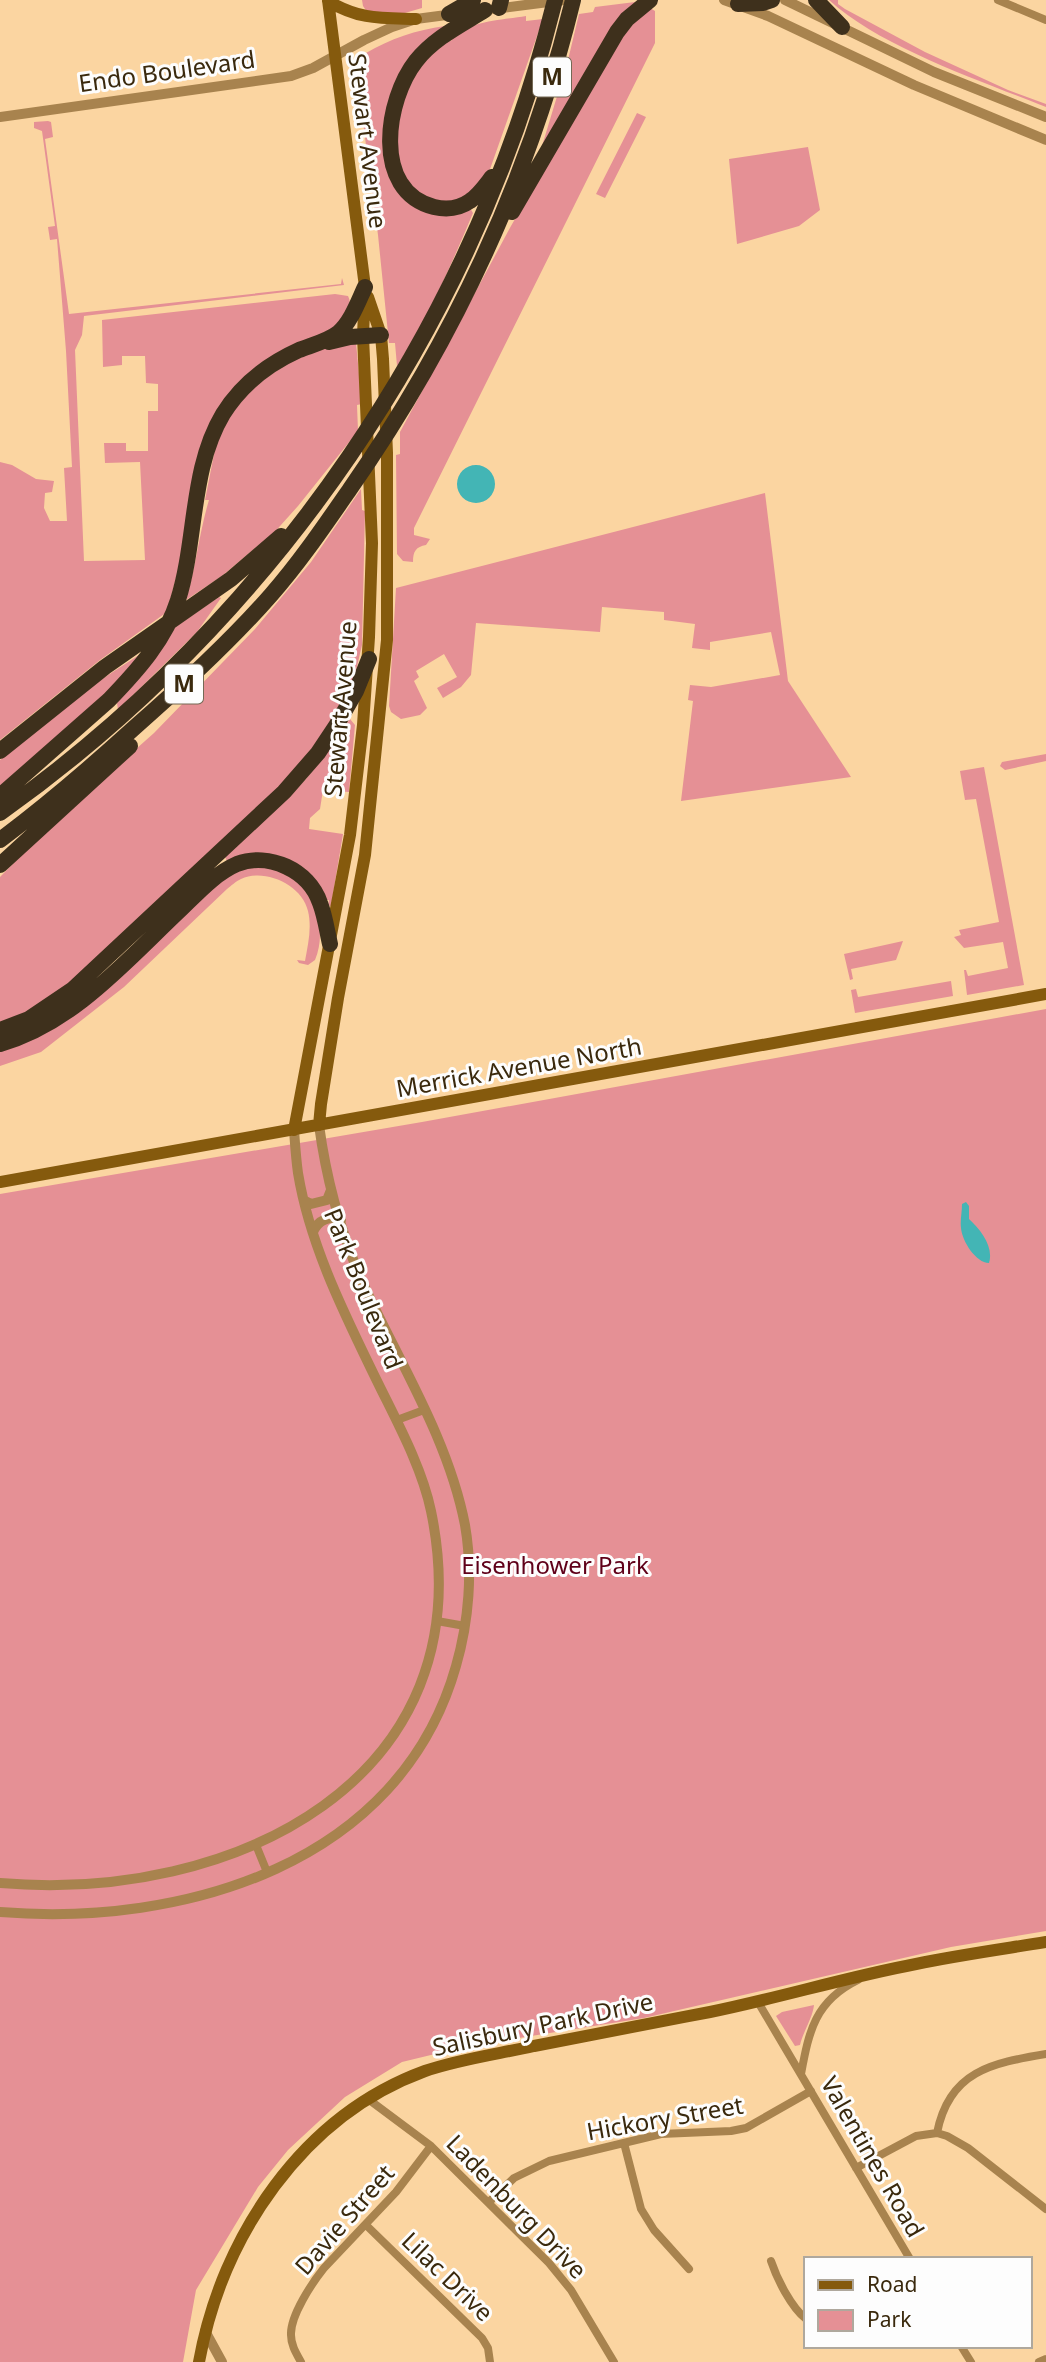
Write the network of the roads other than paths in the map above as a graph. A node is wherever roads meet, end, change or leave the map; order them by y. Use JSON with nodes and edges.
{"nodes":[{"id":1,"x":555,"y":0,"type":"edge"},
{"id":2,"x":564,"y":0,"type":"edge"},
{"id":3,"x":573,"y":0,"type":"edge"},
{"id":4,"x":649,"y":0,"type":"edge"},
{"id":5,"x":772,"y":0,"type":"edge"},
{"id":6,"x":785,"y":0,"type":"edge"},
{"id":7,"x":816,"y":0,"type":"edge"},
{"id":8,"x":998,"y":0,"type":"edge"},
{"id":9,"x":328,"y":1,"type":"edge"},
{"id":10,"x":731,"y":2,"type":"edge"},
{"id":11,"x":490,"y":4,"type":"edge"},
{"id":12,"x":449,"y":15,"type":"joint"},
{"id":13,"x":416,"y":19,"type":"junction"},
{"id":14,"x":1046,"y":20,"type":"edge"},
{"id":15,"x":842,"y":27,"type":"junction"},
{"id":16,"x":335,"y":57,"type":"junction"},
{"id":17,"x":1010,"y":104,"type":"junction"},
{"id":18,"x":0,"y":117,"type":"edge"},
{"id":19,"x":1046,"y":117,"type":"edge"},
{"id":20,"x":1002,"y":123,"type":"junction"},
{"id":21,"x":1046,"y":140,"type":"edge"},
{"id":22,"x":504,"y":161,"type":"junction"},
{"id":23,"x":489,"y":246,"type":"junction"},
{"id":24,"x":365,"y":287,"type":"junction"},
{"id":25,"x":381,"y":335,"type":"junction"},
{"id":26,"x":363,"y":336,"type":"junction"},
{"id":27,"x":306,"y":348,"type":"junction"},
{"id":28,"x":312,"y":508,"type":"junction"},
{"id":29,"x":369,"y":659,"type":"junction"},
{"id":30,"x":180,"y":688,"type":"junction"},
{"id":31,"x":380,"y":722,"type":"junction"},
{"id":32,"x":363,"y":724,"type":"junction"},
{"id":33,"x":378,"y":738,"type":"junction"},
{"id":34,"x":0,"y":751,"type":"edge"},
{"id":35,"x":0,"y":796,"type":"edge"},
{"id":36,"x":0,"y":813,"type":"edge"},
{"id":37,"x":350,"y":835,"type":"junction"},
{"id":38,"x":0,"y":840,"type":"edge"},
{"id":39,"x":365,"y":855,"type":"junction"},
{"id":40,"x":0,"y":865,"type":"edge"},
{"id":41,"x":358,"y":895,"type":"junction"},
{"id":42,"x":337,"y":907,"type":"junction"},
{"id":43,"x":330,"y":944,"type":"junction"},
{"id":44,"x":1046,"y":994,"type":"edge"},
{"id":45,"x":0,"y":1030,"type":"edge"},
{"id":46,"x":0,"y":1044,"type":"edge"},
{"id":47,"x":319,"y":1125,"type":"junction"},
{"id":48,"x":294,"y":1130,"type":"junction"},
{"id":49,"x":0,"y":1182,"type":"edge"},
{"id":50,"x":331,"y":1190,"type":"junction"},
{"id":51,"x":305,"y":1201,"type":"junction"},
{"id":52,"x":341,"y":1220,"type":"junction"},
{"id":53,"x":313,"y":1231,"type":"junction"},
{"id":54,"x":424,"y":1410,"type":"junction"},
{"id":55,"x":397,"y":1420,"type":"junction"},
{"id":56,"x":436,"y":1621,"type":"junction"},
{"id":57,"x":466,"y":1626,"type":"junction"},
{"id":58,"x":256,"y":1845,"type":"junction"},
{"id":59,"x":267,"y":1872,"type":"junction"},
{"id":60,"x":0,"y":1883,"type":"edge"},
{"id":61,"x":0,"y":1912,"type":"edge"},
{"id":62,"x":1046,"y":1942,"type":"edge"},
{"id":63,"x":869,"y":1975,"type":"junction"},
{"id":64,"x":758,"y":2002,"type":"junction"},
{"id":65,"x":1046,"y":2054,"type":"edge"},
{"id":66,"x":801,"y":2074,"type":"junction"},
{"id":67,"x":811,"y":2091,"type":"junction"},
{"id":68,"x":368,"y":2099,"type":"junction"},
{"id":69,"x":937,"y":2133,"type":"junction"},
{"id":70,"x":624,"y":2143,"type":"junction"},
{"id":71,"x":431,"y":2146,"type":"junction"},
{"id":72,"x":856,"y":2168,"type":"junction"},
{"id":73,"x":489,"y":2202,"type":"junction"},
{"id":74,"x":1046,"y":2209,"type":"edge"},
{"id":75,"x":366,"y":2225,"type":"junction"},
{"id":76,"x":908,"y":2257,"type":"edge"},
{"id":77,"x":771,"y":2260,"type":"dead end"},
{"id":78,"x":688,"y":2269,"type":"dead end"},
{"id":79,"x":804,"y":2317,"type":"edge"},
{"id":80,"x":205,"y":2331,"type":"junction"},
{"id":81,"x":1046,"y":2359,"type":"edge"},
{"id":82,"x":199,"y":2362,"type":"edge"},
{"id":83,"x":222,"y":2362,"type":"edge"},
{"id":84,"x":301,"y":2362,"type":"edge"},
{"id":85,"x":490,"y":2362,"type":"edge"},
{"id":86,"x":614,"y":2362,"type":"edge"},
{"id":87,"x":1039,"y":2362,"type":"edge"}],
"edges":[{"from":1,"to":22,"type":"highway","number":"M"},
{"from":2,"to":11,"type":"street"},
{"from":3,"to":23,"type":"highway","number":"M"},
{"from":4,"to":23,"type":"highway"},
{"from":5,"to":10,"type":"highway"},
{"from":6,"to":15,"type":"street"},
{"from":7,"to":15,"type":"highway"},
{"from":8,"to":14,"type":"street"},
{"from":9,"to":13,"type":"main road"},
{"from":9,"to":16,"type":"main road","name":"Stewart Avenue"},
{"from":10,"to":20,"type":"street"},
{"from":11,"to":12,"type":"highway"},
{"from":11,"to":22,"type":"highway"},
{"from":12,"to":13,"type":"street","name":"Endo Boulevard"},
{"from":13,"to":16,"type":"street","name":"Endo Boulevard"},
{"from":15,"to":17,"type":"street"},
{"from":16,"to":18,"type":"street","name":"Endo Boulevard"},
{"from":16,"to":24,"type":"main road","name":"Stewart Avenue"},
{"from":17,"to":19,"type":"street"},
{"from":17,"to":20,"type":"street"},
{"from":20,"to":21,"type":"street"},
{"from":22,"to":28,"type":"highway","number":"M"},
{"from":23,"to":30,"type":"highway","number":"M"},
{"from":24,"to":25,"type":"main road","name":"Stewart Avenue"},
{"from":24,"to":26,"type":"main road","name":"Stewart Avenue"},
{"from":24,"to":27,"type":"highway"},
{"from":25,"to":26,"type":"highway"},
{"from":25,"to":31,"type":"main road","name":"Stewart Avenue"},
{"from":26,"to":27,"type":"highway"},
{"from":26,"to":29,"type":"main road","name":"Stewart Avenue"},
{"from":27,"to":35,"type":"highway"},
{"from":28,"to":34,"type":"highway"},
{"from":28,"to":36,"type":"highway","number":"M"},
{"from":29,"to":32,"type":"main road","name":"Stewart Avenue"},
{"from":29,"to":45,"type":"highway"},
{"from":30,"to":38,"type":"highway","number":"M"},
{"from":30,"to":40,"type":"highway"},
{"from":31,"to":32,"type":"main road"},
{"from":31,"to":33,"type":"main road","name":"Stewart Avenue"},
{"from":32,"to":33,"type":"main road"},
{"from":32,"to":37,"type":"main road","name":"Stewart Avenue"},
{"from":33,"to":39,"type":"main road","name":"Stewart Avenue"},
{"from":37,"to":39,"type":"main road"},
{"from":37,"to":42,"type":"main road","name":"Stewart Avenue"},
{"from":39,"to":41,"type":"main road","name":"Stewart Avenue"},
{"from":41,"to":42,"type":"main road"},
{"from":41,"to":47,"type":"main road","name":"Stewart Avenue"},
{"from":42,"to":43,"type":"main road","name":"Stewart Avenue"},
{"from":43,"to":46,"type":"highway"},
{"from":43,"to":48,"type":"main road","name":"Stewart Avenue"},
{"from":44,"to":47,"type":"main road","name":"Merrick Avenue North"},
{"from":47,"to":48,"type":"main road","name":"Merrick Avenue North"},
{"from":47,"to":50,"type":"street","name":"Park Boulevard"},
{"from":48,"to":49,"type":"main road","name":"Merrick Avenue North"},
{"from":48,"to":51,"type":"street","name":"Park Boulevard"},
{"from":50,"to":51,"type":"street"},
{"from":50,"to":52,"type":"street","name":"Park Boulevard"},
{"from":51,"to":53,"type":"street","name":"Park Boulevard"},
{"from":52,"to":53,"type":"street"},
{"from":52,"to":54,"type":"street","name":"Park Boulevard"},
{"from":53,"to":55,"type":"street","name":"Park Boulevard"},
{"from":54,"to":55,"type":"street"},
{"from":54,"to":57,"type":"street","name":"Park Boulevard"},
{"from":55,"to":56,"type":"street","name":"Park Boulevard"},
{"from":56,"to":57,"type":"street"},
{"from":56,"to":58,"type":"street","name":"Park Boulevard"},
{"from":57,"to":59,"type":"street","name":"Park Boulevard"},
{"from":58,"to":59,"type":"street"},
{"from":58,"to":60,"type":"street","name":"Park Boulevard"},
{"from":59,"to":61,"type":"street","name":"Park Boulevard"},
{"from":62,"to":63,"type":"main road","name":"Salisbury Park Drive"},
{"from":63,"to":64,"type":"main road","name":"Salisbury Park Drive"},
{"from":63,"to":66,"type":"street","name":"Valentines Road"},
{"from":64,"to":66,"type":"street","name":"Valentines Road"},
{"from":64,"to":68,"type":"main road","name":"Salisbury Park Drive"},
{"from":65,"to":69,"type":"street"},
{"from":66,"to":67,"type":"street","name":"Valentines Road"},
{"from":67,"to":70,"type":"street","name":"Hickory Street"},
{"from":67,"to":72,"type":"street","name":"Valentines Road"},
{"from":68,"to":71,"type":"street","name":"Ladenburg Drive"},
{"from":68,"to":80,"type":"main road","name":"Salisbury Park Drive"},
{"from":69,"to":72,"type":"street"},
{"from":69,"to":74,"type":"street"},
{"from":70,"to":73,"type":"street","name":"Hickory Street"},
{"from":70,"to":78,"type":"street"},
{"from":71,"to":73,"type":"street","name":"Ladenburg Drive"},
{"from":71,"to":75,"type":"street","name":"Davie Street"},
{"from":72,"to":76,"type":"street","name":"Valentines Road"},
{"from":73,"to":86,"type":"street","name":"Ladenburg Drive"},
{"from":75,"to":84,"type":"street","name":"Davie Street"},
{"from":75,"to":85,"type":"street","name":"Lilac Drive"},
{"from":77,"to":79,"type":"street"},
{"from":80,"to":82,"type":"main road","name":"Salisbury Park Drive"},
{"from":80,"to":83,"type":"street"},
{"from":81,"to":87,"type":"street"}]}
